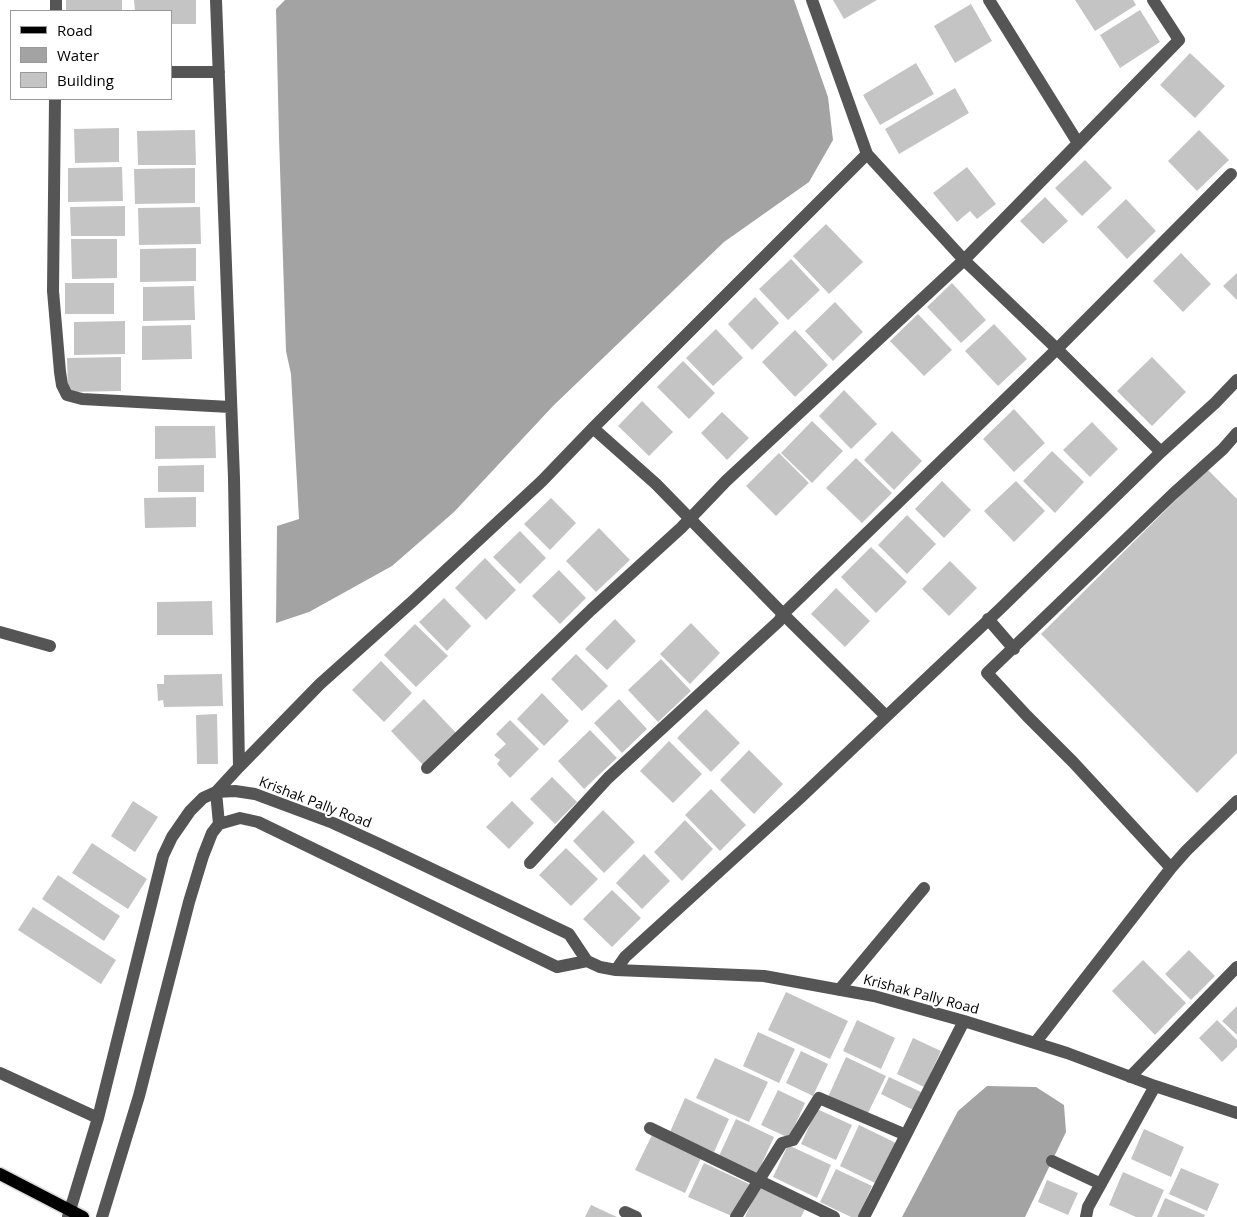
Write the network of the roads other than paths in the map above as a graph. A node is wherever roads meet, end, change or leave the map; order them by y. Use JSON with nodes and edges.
{"nodes":[{"id":1,"x":216,"y":0,"type":"edge"},
{"id":2,"x":812,"y":0,"type":"edge"},
{"id":3,"x":989,"y":0,"type":"edge"},
{"id":4,"x":1153,"y":0,"type":"edge"},
{"id":5,"x":172,"y":72,"type":"edge"},
{"id":6,"x":219,"y":72,"type":"junction"},
{"id":7,"x":55,"y":100,"type":"edge"},
{"id":8,"x":1078,"y":143,"type":"junction"},
{"id":9,"x":867,"y":154,"type":"junction"},
{"id":10,"x":1231,"y":174,"type":"dead end"},
{"id":11,"x":964,"y":260,"type":"junction"},
{"id":12,"x":1058,"y":349,"type":"junction"},
{"id":13,"x":1237,"y":380,"type":"edge"},
{"id":14,"x":230,"y":408,"type":"junction"},
{"id":15,"x":593,"y":428,"type":"junction"},
{"id":16,"x":1237,"y":433,"type":"edge"},
{"id":17,"x":1161,"y":452,"type":"junction"},
{"id":18,"x":690,"y":518,"type":"junction"},
{"id":19,"x":783,"y":614,"type":"junction"},
{"id":20,"x":988,"y":619,"type":"junction"},
{"id":21,"x":0,"y":632,"type":"edge"},
{"id":22,"x":50,"y":646,"type":"dead end"},
{"id":23,"x":1014,"y":648,"type":"junction"},
{"id":24,"x":886,"y":716,"type":"junction"},
{"id":25,"x":239,"y":767,"type":"junction"},
{"id":26,"x":427,"y":768,"type":"dead end"},
{"id":27,"x":216,"y":792,"type":"junction"},
{"id":28,"x":1237,"y":801,"type":"edge"},
{"id":29,"x":219,"y":824,"type":"junction"},
{"id":30,"x":530,"y":863,"type":"dead end"},
{"id":31,"x":1171,"y":868,"type":"junction"},
{"id":32,"x":924,"y":888,"type":"dead end"},
{"id":33,"x":587,"y":961,"type":"junction"},
{"id":34,"x":1237,"y":967,"type":"edge"},
{"id":35,"x":616,"y":970,"type":"junction"},
{"id":36,"x":839,"y":990,"type":"junction"},
{"id":37,"x":964,"y":1021,"type":"junction"},
{"id":38,"x":1036,"y":1043,"type":"junction"},
{"id":39,"x":0,"y":1073,"type":"edge"},
{"id":40,"x":1130,"y":1077,"type":"junction"},
{"id":41,"x":1154,"y":1086,"type":"junction"},
{"id":42,"x":1237,"y":1114,"type":"edge"},
{"id":43,"x":98,"y":1118,"type":"junction"},
{"id":44,"x":650,"y":1128,"type":"dead end"},
{"id":45,"x":906,"y":1135,"type":"junction"},
{"id":46,"x":1052,"y":1160,"type":"dead end"},
{"id":47,"x":0,"y":1174,"type":"edge"},
{"id":48,"x":758,"y":1182,"type":"junction"},
{"id":49,"x":1101,"y":1184,"type":"junction"},
{"id":50,"x":70,"y":1214,"type":"edge"},
{"id":51,"x":83,"y":1217,"type":"edge"},
{"id":52,"x":102,"y":1217,"type":"edge"},
{"id":53,"x":736,"y":1217,"type":"edge"},
{"id":54,"x":834,"y":1217,"type":"edge"},
{"id":55,"x":864,"y":1217,"type":"edge"},
{"id":56,"x":1086,"y":1217,"type":"edge"}],
"edges":[{"from":1,"to":6,"type":"street"},
{"from":2,"to":9,"type":"street"},
{"from":3,"to":8,"type":"street"},
{"from":4,"to":8,"type":"street"},
{"from":5,"to":6,"type":"street"},
{"from":6,"to":14,"type":"street"},
{"from":7,"to":14,"type":"street"},
{"from":8,"to":11,"type":"street"},
{"from":9,"to":11,"type":"street"},
{"from":9,"to":15,"type":"street"},
{"from":10,"to":12,"type":"street"},
{"from":11,"to":12,"type":"street"},
{"from":11,"to":18,"type":"street"},
{"from":12,"to":17,"type":"street"},
{"from":12,"to":19,"type":"street"},
{"from":13,"to":17,"type":"street"},
{"from":14,"to":25,"type":"street"},
{"from":15,"to":18,"type":"street"},
{"from":15,"to":25,"type":"street"},
{"from":16,"to":23,"type":"street"},
{"from":17,"to":20,"type":"street"},
{"from":18,"to":19,"type":"street"},
{"from":18,"to":26,"type":"street"},
{"from":19,"to":24,"type":"street"},
{"from":19,"to":30,"type":"street"},
{"from":20,"to":23,"type":"street"},
{"from":20,"to":24,"type":"street"},
{"from":21,"to":22,"type":"street"},
{"from":23,"to":31,"type":"street"},
{"from":24,"to":35,"type":"street"},
{"from":25,"to":27,"type":"street"},
{"from":27,"to":29,"type":"street"},
{"from":27,"to":33,"type":"street","name":"Krishak Pally Road"},
{"from":27,"to":43,"type":"street"},
{"from":28,"to":31,"type":"street"},
{"from":29,"to":33,"type":"street"},
{"from":29,"to":52,"type":"street"},
{"from":31,"to":38,"type":"street"},
{"from":32,"to":36,"type":"street"},
{"from":33,"to":35,"type":"street","name":"Krishak Pally Road"},
{"from":34,"to":40,"type":"street"},
{"from":35,"to":36,"type":"street","name":"Krishak Pally Road"},
{"from":36,"to":37,"type":"street","name":"Krishak Pally Road"},
{"from":37,"to":38,"type":"street","name":"Krishak Pally Road"},
{"from":37,"to":45,"type":"street"},
{"from":38,"to":40,"type":"street","name":"Krishak Pally Road"},
{"from":39,"to":43,"type":"street"},
{"from":40,"to":41,"type":"street","name":"Krishak Pally Road"},
{"from":41,"to":42,"type":"street","name":"Krishak Pally Road"},
{"from":41,"to":49,"type":"street"},
{"from":43,"to":50,"type":"street"},
{"from":44,"to":48,"type":"street"},
{"from":45,"to":48,"type":"street"},
{"from":45,"to":55,"type":"street"},
{"from":46,"to":49,"type":"street"},
{"from":47,"to":50,"type":"main road"},
{"from":48,"to":53,"type":"street"},
{"from":48,"to":54,"type":"street"},
{"from":49,"to":56,"type":"street"},
{"from":50,"to":51,"type":"main road"}]}
